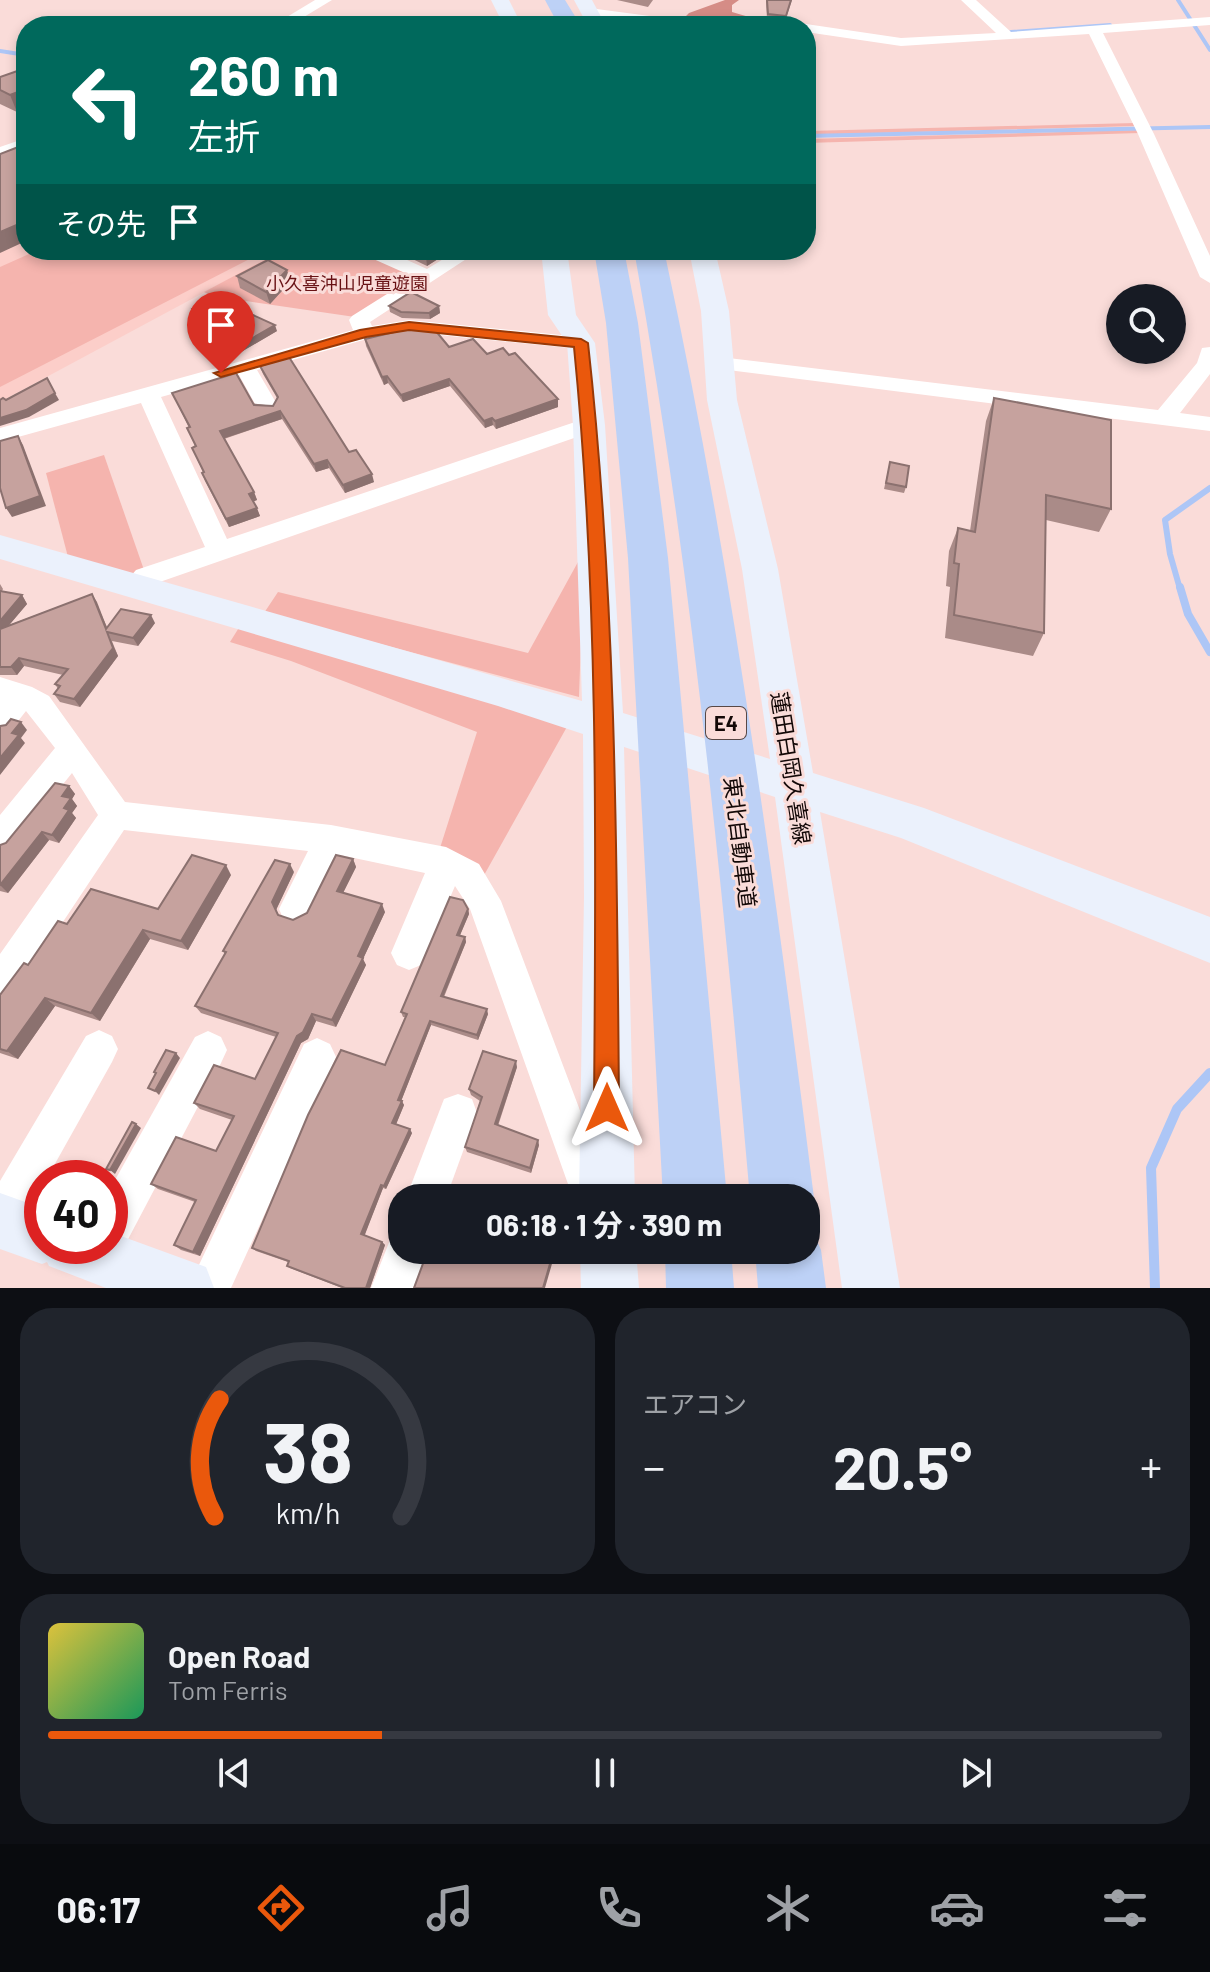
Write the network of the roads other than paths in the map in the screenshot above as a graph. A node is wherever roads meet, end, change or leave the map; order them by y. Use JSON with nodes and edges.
{"nodes":[{"id":1,"x":325,"y":0,"type":"edge"},
{"id":2,"x":968,"y":0,"type":"edge"},
{"id":3,"x":590,"y":13,"type":"edge"},
{"id":4,"x":297,"y":16,"type":"edge"},
{"id":5,"x":615,"y":16,"type":"edge"},
{"id":6,"x":1207,"y":21,"type":"edge"},
{"id":7,"x":1093,"y":28,"type":"junction"},
{"id":8,"x":816,"y":29,"type":"edge"},
{"id":9,"x":1007,"y":36,"type":"junction"},
{"id":10,"x":392,"y":260,"type":"edge"},
{"id":11,"x":454,"y":260,"type":"edge"},
{"id":12,"x":555,"y":260,"type":"edge"},
{"id":13,"x":611,"y":260,"type":"edge"},
{"id":14,"x":651,"y":260,"type":"edge"},
{"id":15,"x":704,"y":260,"type":"edge"},
{"id":16,"x":427,"y":276,"type":"junction"},
{"id":17,"x":1210,"y":277,"type":"edge"},
{"id":18,"x":365,"y":333,"type":"junction"},
{"id":19,"x":581,"y":343,"type":"junction"},
{"id":20,"x":1210,"y":353,"type":"edge"},
{"id":21,"x":720,"y":363,"type":"junction"},
{"id":22,"x":245,"y":367,"type":"junction"},
{"id":23,"x":148,"y":393,"type":"junction"},
{"id":24,"x":267,"y":406,"type":"edge"},
{"id":25,"x":1164,"y":418,"type":"junction"},
{"id":26,"x":1210,"y":424,"type":"edge"},
{"id":27,"x":589,"y":425,"type":"junction"},
{"id":28,"x":0,"y":435,"type":"edge"},
{"id":29,"x":0,"y":547,"type":"edge"},
{"id":30,"x":220,"y":552,"type":"junction"},
{"id":31,"x":134,"y":587,"type":"junction"},
{"id":32,"x":11,"y":692,"type":"edge"},
{"id":33,"x":0,"y":721,"type":"edge"},
{"id":34,"x":73,"y":749,"type":"junction"},
{"id":35,"x":116,"y":815,"type":"junction"},
{"id":36,"x":0,"y":839,"type":"edge"},
{"id":37,"x":331,"y":839,"type":"junction"},
{"id":38,"x":446,"y":862,"type":"junction"},
{"id":39,"x":296,"y":909,"type":"dead end"},
{"id":40,"x":1210,"y":940,"type":"edge"},
{"id":41,"x":409,"y":953,"type":"dead end"},
{"id":42,"x":0,"y":985,"type":"edge"},
{"id":43,"x":99,"y":1049,"type":"dead end"},
{"id":44,"x":208,"y":1050,"type":"dead end"},
{"id":45,"x":317,"y":1057,"type":"dead end"},
{"id":46,"x":458,"y":1113,"type":"dead end"},
{"id":47,"x":431,"y":1184,"type":"edge"},
{"id":48,"x":588,"y":1184,"type":"edge"},
{"id":49,"x":607,"y":1184,"type":"edge"},
{"id":50,"x":694,"y":1184,"type":"edge"},
{"id":51,"x":780,"y":1184,"type":"edge"},
{"id":52,"x":128,"y":1186,"type":"edge"},
{"id":53,"x":0,"y":1220,"type":"edge"},
{"id":54,"x":24,"y":1229,"type":"edge"},
{"id":55,"x":128,"y":1260,"type":"edge"},
{"id":56,"x":401,"y":1264,"type":"edge"},
{"id":57,"x":609,"y":1264,"type":"edge"},
{"id":58,"x":699,"y":1264,"type":"edge"},
{"id":59,"x":789,"y":1264,"type":"edge"},
{"id":60,"x":185,"y":1288,"type":"edge"},
{"id":61,"x":209,"y":1288,"type":"edge"},
{"id":62,"x":392,"y":1288,"type":"edge"},
{"id":63,"x":610,"y":1288,"type":"edge"},
{"id":64,"x":700,"y":1288,"type":"edge"},
{"id":65,"x":792,"y":1288,"type":"edge"},
{"id":66,"x":871,"y":1288,"type":"edge"}],
"edges":[{"from":1,"to":4,"type":"street"},
{"from":2,"to":9,"type":"street"},
{"from":3,"to":5,"type":"street"},
{"from":6,"to":7,"type":"street"},
{"from":7,"to":9,"type":"street"},
{"from":7,"to":17,"type":"street"},
{"from":8,"to":9,"type":"street"},
{"from":10,"to":16,"type":"street"},
{"from":11,"to":16,"type":"street"},
{"from":12,"to":19,"type":"street"},
{"from":13,"to":50,"type":"highway"},
{"from":14,"to":51,"type":"highway","name":"東北自動車道","number":"E4"},
{"from":15,"to":21,"type":"street","name":"蓮田白岡久喜線"},
{"from":16,"to":18,"type":"street"},
{"from":18,"to":19,"type":"street"},
{"from":18,"to":22,"type":"street"},
{"from":19,"to":27,"type":"street"},
{"from":20,"to":25,"type":"street"},
{"from":21,"to":25,"type":"street"},
{"from":21,"to":66,"type":"street","name":"蓮田白岡久喜線"},
{"from":22,"to":23,"type":"street"},
{"from":22,"to":24,"type":"street"},
{"from":23,"to":28,"type":"street"},
{"from":23,"to":30,"type":"street"},
{"from":25,"to":26,"type":"street"},
{"from":27,"to":30,"type":"street"},
{"from":27,"to":49,"type":"street"},
{"from":29,"to":31,"type":"street"},
{"from":30,"to":31,"type":"street"},
{"from":31,"to":40,"type":"street"},
{"from":32,"to":33,"type":"street"},
{"from":32,"to":34,"type":"street"},
{"from":34,"to":35,"type":"street"},
{"from":34,"to":36,"type":"street"},
{"from":35,"to":37,"type":"street"},
{"from":35,"to":42,"type":"street"},
{"from":37,"to":38,"type":"street"},
{"from":37,"to":39,"type":"street"},
{"from":38,"to":41,"type":"street"},
{"from":38,"to":48,"type":"street"},
{"from":43,"to":53,"type":"street"},
{"from":44,"to":52,"type":"street"},
{"from":45,"to":61,"type":"street"},
{"from":46,"to":47,"type":"street"},
{"from":53,"to":54,"type":"street"},
{"from":55,"to":60,"type":"street"},
{"from":56,"to":62,"type":"street"},
{"from":57,"to":63,"type":"street"},
{"from":58,"to":64,"type":"highway"},
{"from":59,"to":65,"type":"highway"}]}
